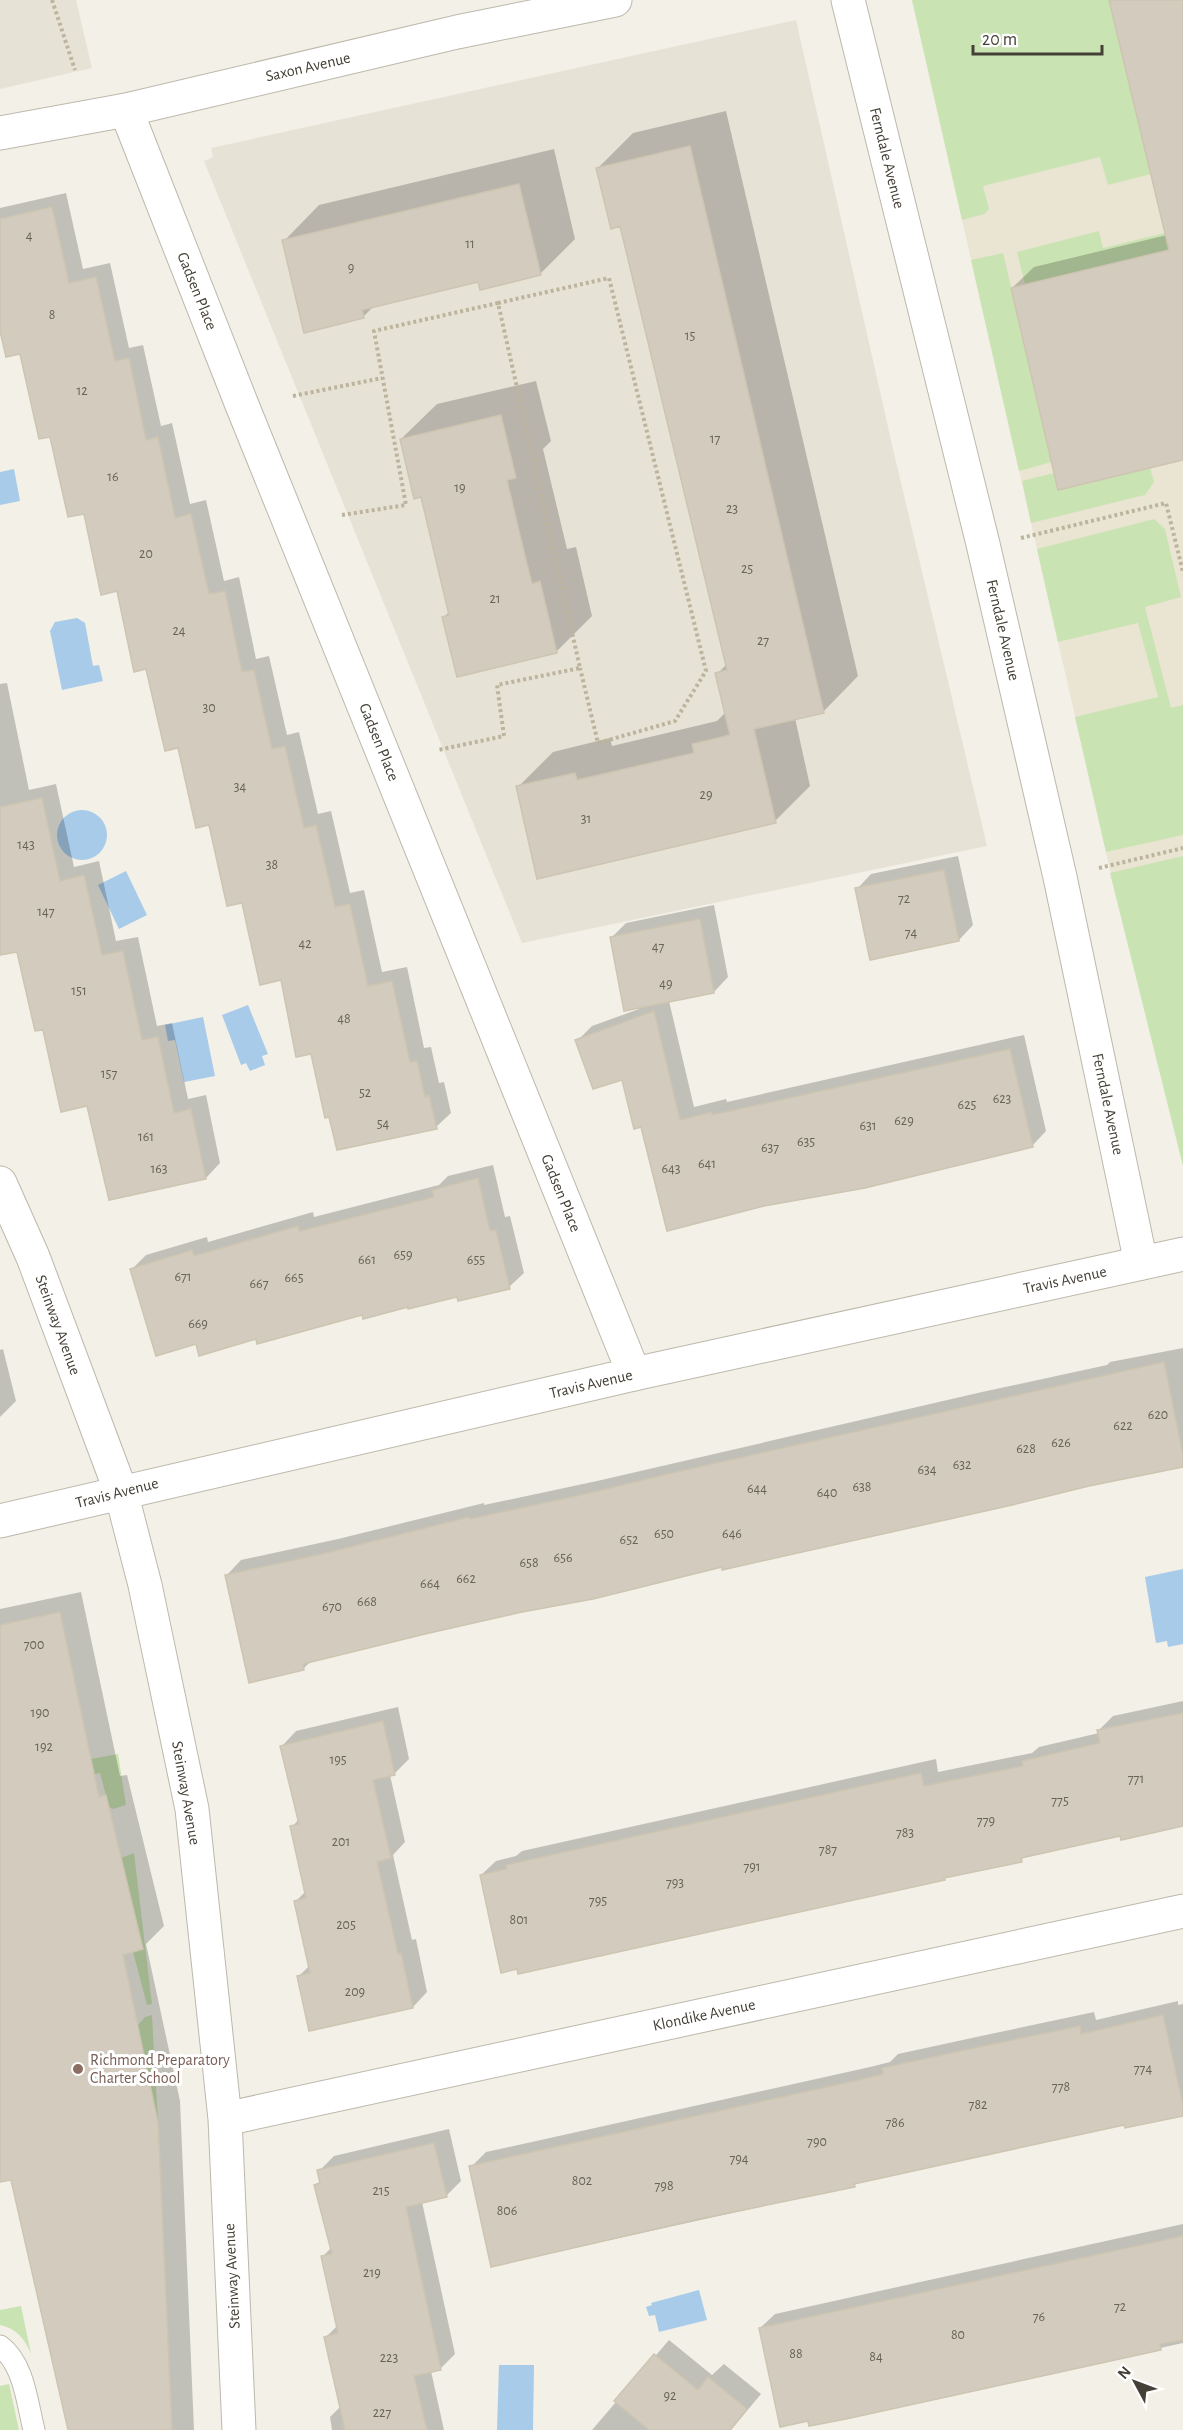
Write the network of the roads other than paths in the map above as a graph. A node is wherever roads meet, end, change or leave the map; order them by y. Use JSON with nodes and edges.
{"nodes":[{"id":1,"x":615,"y":0,"type":"edge"},
{"id":2,"x":848,"y":0,"type":"edge"},
{"id":3,"x":126,"y":110,"type":"junction"},
{"id":4,"x":0,"y":133,"type":"edge"},
{"id":5,"x":0,"y":1183,"type":"edge"},
{"id":6,"x":1183,"y":1254,"type":"edge"},
{"id":7,"x":1141,"y":1263,"type":"junction"},
{"id":8,"x":634,"y":1374,"type":"junction"},
{"id":9,"x":121,"y":1492,"type":"junction"},
{"id":10,"x":0,"y":1521,"type":"edge"},
{"id":11,"x":1183,"y":1911,"type":"edge"},
{"id":12,"x":225,"y":2119,"type":"junction"},
{"id":13,"x":0,"y":2346,"type":"edge"},
{"id":14,"x":34,"y":2430,"type":"edge"},
{"id":15,"x":239,"y":2430,"type":"edge"}],
"edges":[{"from":1,"to":3,"type":"street","name":"Saxon Avenue"},
{"from":2,"to":7,"type":"street","name":"Ferndale Avenue"},
{"from":3,"to":4,"type":"street","name":"Saxon Avenue"},
{"from":3,"to":8,"type":"street","name":"Gadsen Place"},
{"from":5,"to":9,"type":"street","name":"Steinway Avenue"},
{"from":6,"to":7,"type":"street","name":"Travis Avenue"},
{"from":7,"to":8,"type":"street","name":"Travis Avenue"},
{"from":8,"to":9,"type":"street","name":"Travis Avenue"},
{"from":9,"to":10,"type":"street","name":"Travis Avenue"},
{"from":9,"to":12,"type":"street","name":"Steinway Avenue"},
{"from":11,"to":12,"type":"street","name":"Klondike Avenue"},
{"from":12,"to":15,"type":"street","name":"Steinway Avenue"},
{"from":13,"to":14,"type":"lane"}]}
